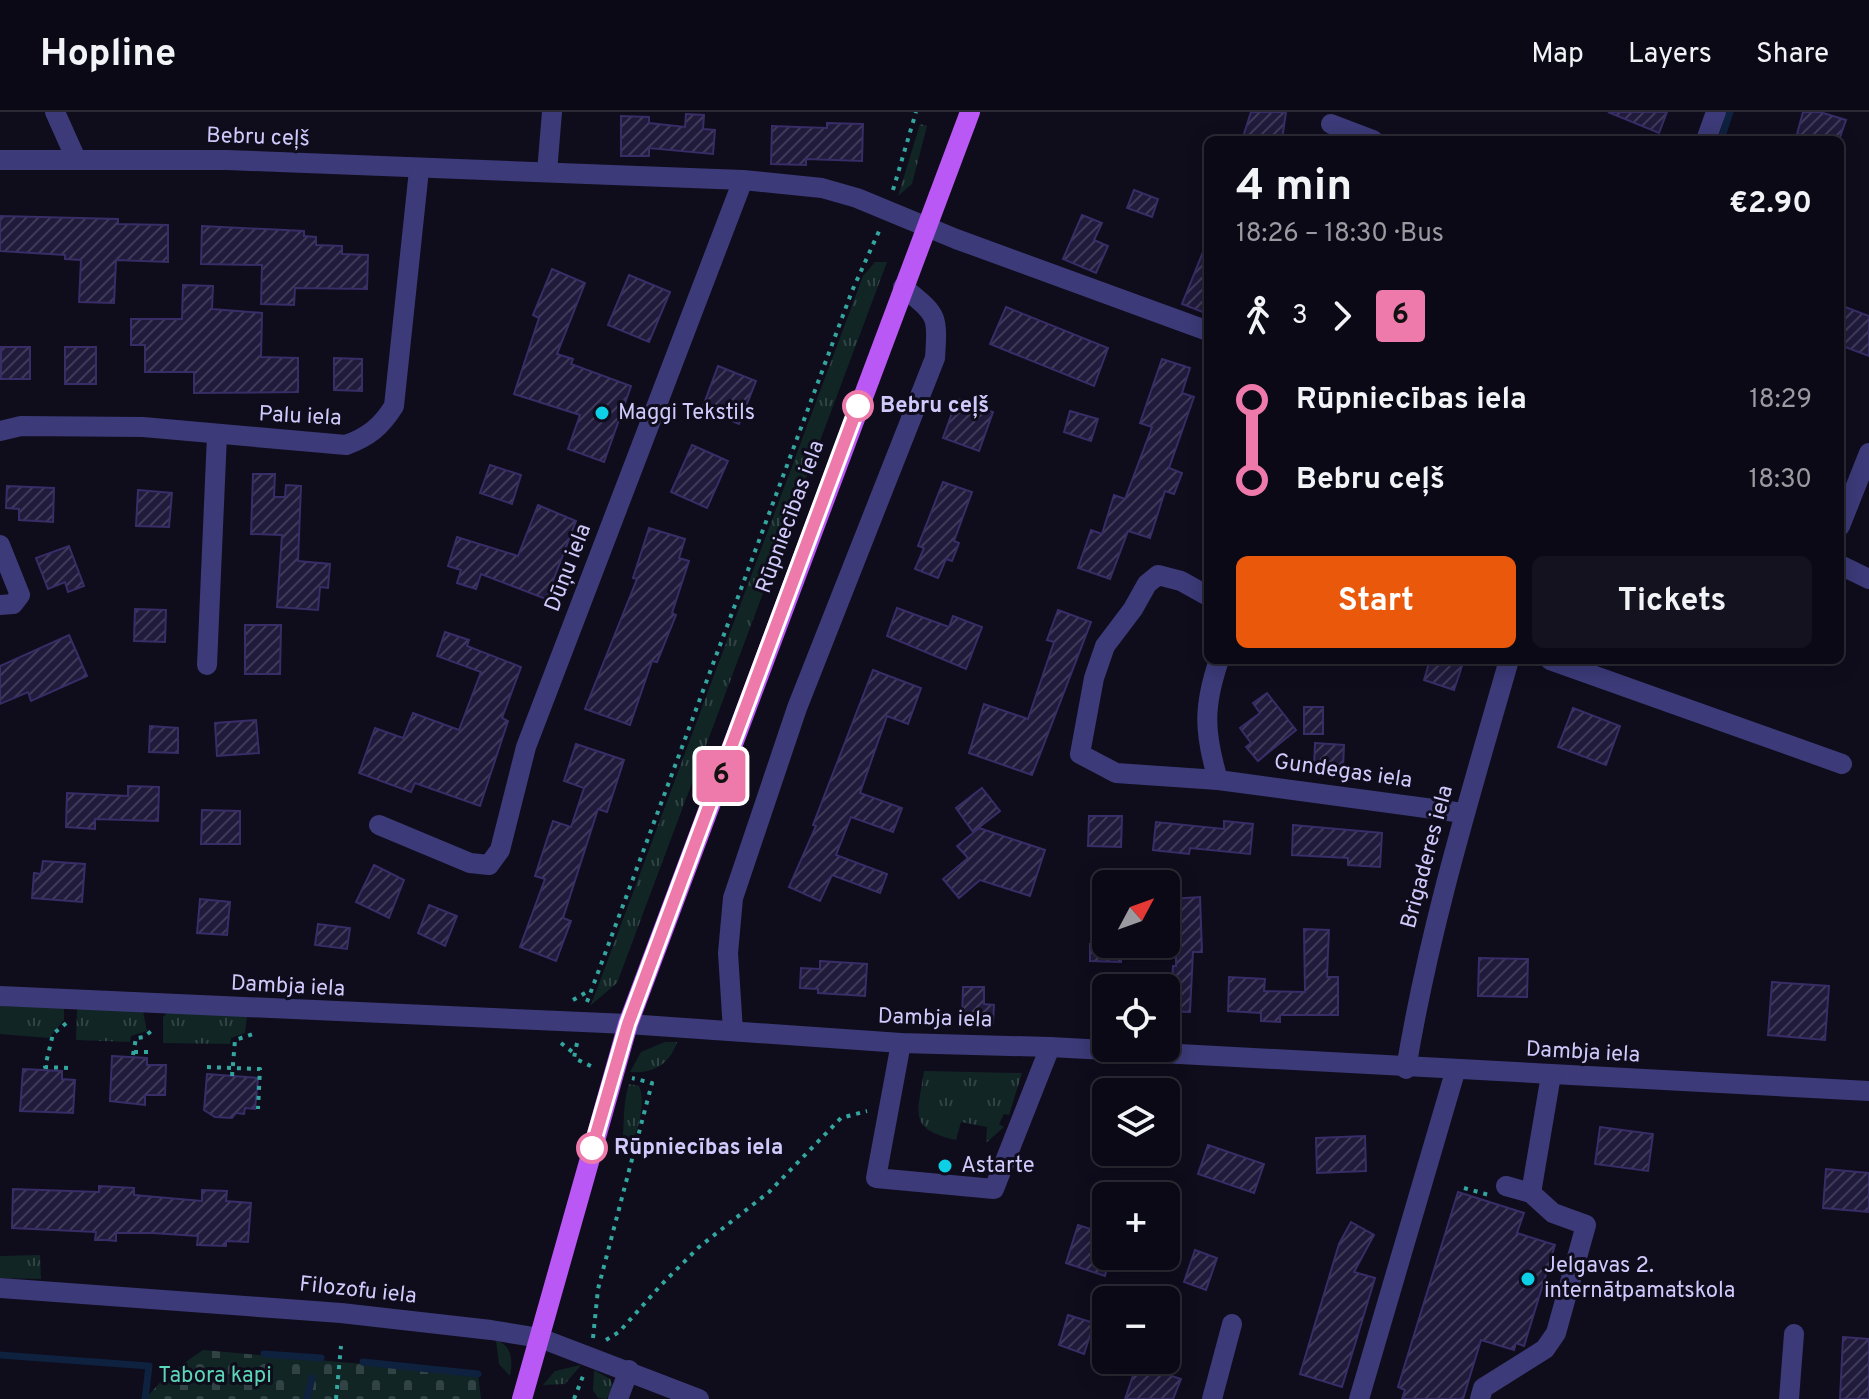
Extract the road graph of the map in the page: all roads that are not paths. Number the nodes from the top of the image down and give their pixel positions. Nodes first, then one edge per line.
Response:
1 (55, 112) edge
2 (552, 112) edge
3 (970, 112) edge
4 (1716, 112) edge
5 (1331, 124) dead end
6 (1362, 136) edge
7 (1707, 136) edge
8 (76, 159) junction
9 (0, 160) edge
10 (419, 170) junction
11 (547, 172) junction
12 (743, 180) junction
13 (925, 225) junction
14 (903, 287) junction
15 (1204, 330) edge
16 (0, 431) edge
17 (217, 435) junction
18 (1869, 453) edge
19 (1844, 516) edge
20 (0, 545) edge
21 (1844, 567) edge
22 (1869, 579) edge
23 (1204, 594) edge
24 (0, 605) edge
25 (1218, 664) edge
26 (1508, 664) edge
27 (1561, 664) edge
28 (207, 665) dead end
29 (1842, 764) dead end
30 (1218, 780) junction
31 (1463, 813) junction
32 (379, 825) dead end
33 (0, 996) edge
34 (628, 1024) junction
35 (733, 1031) junction
36 (901, 1043) junction
37 (1050, 1047) junction
38 (1406, 1069) junction
39 (1455, 1072) junction
40 (1551, 1075) junction
41 (1869, 1091) edge
42 (1499, 1191) road end
43 (1531, 1193) junction
44 (0, 1288) edge
45 (1232, 1324) dead end
46 (1794, 1334) dead end
47 (540, 1338) junction
48 (629, 1370) junction
49 (522, 1399) edge
50 (618, 1399) edge
51 (699, 1399) edge
52 (1212, 1399) edge
53 (1359, 1399) edge
54 (1480, 1399) edge
55 (1789, 1399) edge

1 - 8 street
2 - 11 street
3 - 13 main road, Rūpniecības iela
4 - 7 street
5 - 6 street
8 - 9 street, Bebru ceļš
8 - 10 street, Bebru ceļš
10 - 11 street, Bebru ceļš
10 - 17 street, Palu iela
11 - 12 street, Bebru ceļš
12 - 13 street, Bebru ceļš
12 - 32 street, Dūņu iela
13 - 14 main road, Rūpniecības iela
13 - 15 street, Bebru ceļš
14 - 34 main road, Rūpniecības iela
14 - 35 street
16 - 17 street, Palu iela
17 - 28 street
18 - 19 street
20 - 24 street
21 - 22 street
23 - 30 street, Gundegas iela
25 - 30 street
26 - 31 street, Brigaderes iela
27 - 29 street
30 - 31 street, Gundegas iela
31 - 38 street, Brigaderes iela
33 - 34 street, Dambja iela
34 - 35 street, Dambja iela
34 - 47 main road, Rūpniecības iela
35 - 36 street, Dambja iela
36 - 37 street, Dambja iela
36 - 37 street
37 - 38 street, Dambja iela
38 - 39 street, Dambja iela
39 - 40 street, Dambja iela
39 - 53 street
40 - 41 street, Dambja iela
40 - 43 street
42 - 43 street
43 - 54 street
44 - 47 street, Filozofu iela
45 - 52 street
46 - 55 street
47 - 48 street, Filozofu iela
47 - 49 main road, Rūpniecības iela
48 - 50 street
48 - 51 street, Filozofu iela

